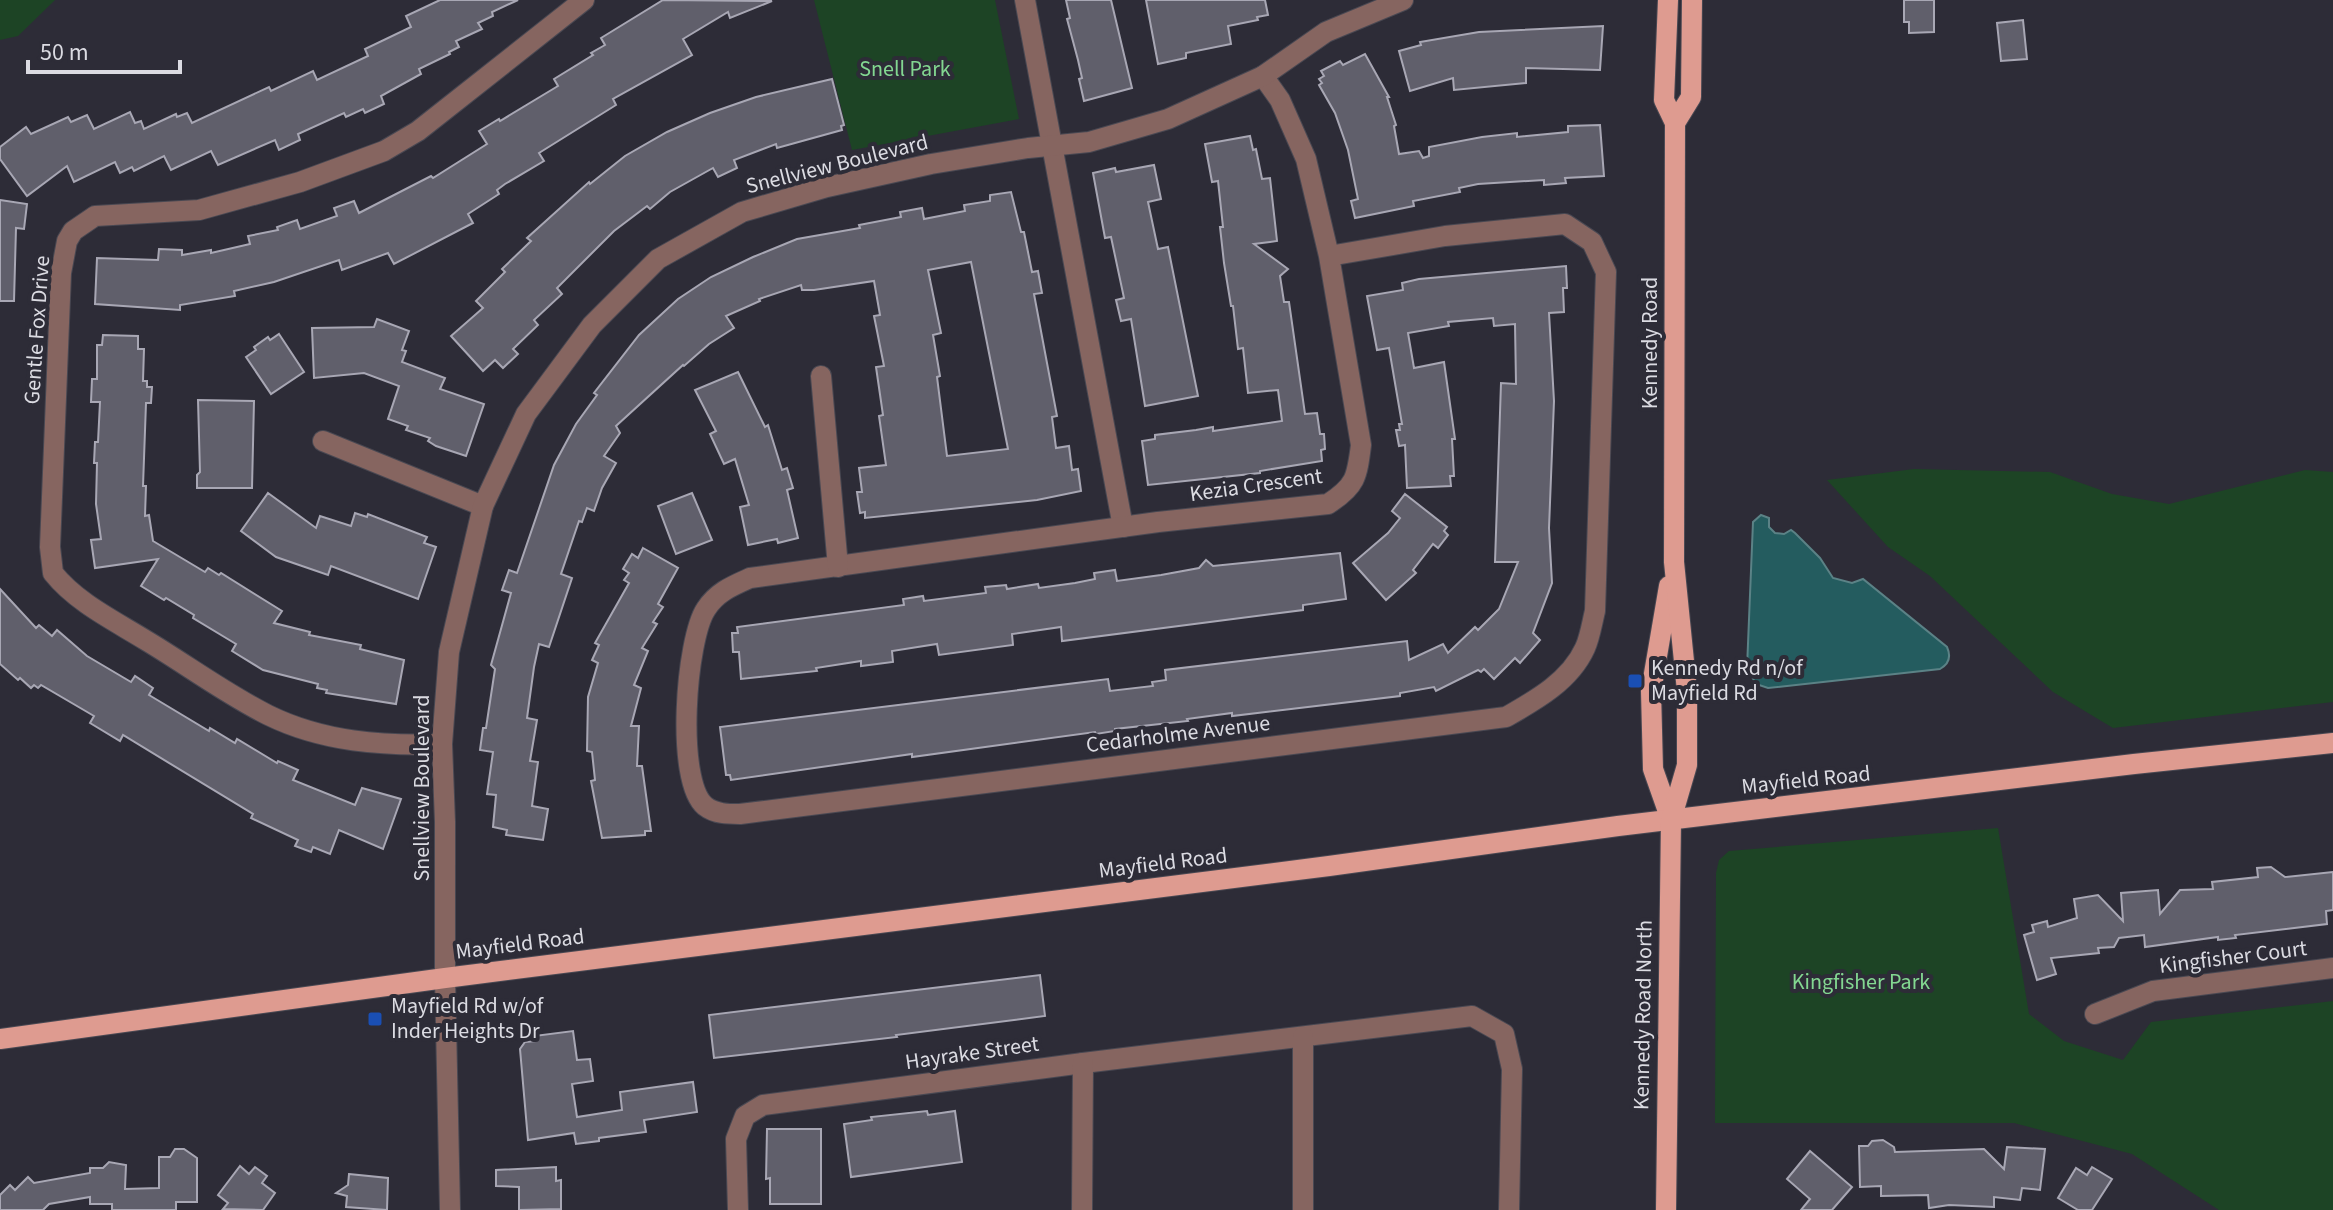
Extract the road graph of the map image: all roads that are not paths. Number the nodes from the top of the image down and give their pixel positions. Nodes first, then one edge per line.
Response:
1 (584, 0) edge
2 (1025, 0) edge
3 (1403, 0) edge
4 (1668, 0) edge
5 (1692, 0) edge
6 (1263, 76) junction
7 (1675, 123) junction
8 (1053, 145) junction
9 (1329, 256) junction
10 (821, 376) dead end
11 (323, 441) dead end
12 (483, 506) junction
13 (1123, 527) junction
14 (1674, 562) junction
15 (838, 567) junction
16 (2333, 743) edge
17 (442, 744) junction
18 (1671, 820) junction
19 (2333, 968) edge
20 (445, 978) junction
21 (2095, 1014) dead end
22 (1303, 1037) junction
23 (0, 1039) edge
24 (1083, 1063) junction
25 (450, 1210) edge
26 (738, 1210) edge
27 (1082, 1210) edge
28 (1303, 1210) edge
29 (1509, 1210) edge
30 (1666, 1210) edge

1 - 17 street, Gentle Fox Drive
2 - 8 street
3 - 6 street, Snellview Boulevard
4 - 7 main road, Kennedy Road
5 - 7 main road, Kennedy Road
6 - 8 street, Snellview Boulevard
6 - 9 street, Kezia Crescent
7 - 14 main road, Kennedy Road
8 - 12 street, Snellview Boulevard
8 - 13 street
9 - 13 street, Kezia Crescent
9 - 15 street, Cedarholme Avenue
10 - 15 street
11 - 12 street
12 - 17 street, Snellview Boulevard
13 - 15 street, Cedarholme Avenue
14 - 18 main road, Kennedy Road
14 - 18 main road, Kennedy Road
16 - 18 main road, Mayfield Road
17 - 20 street, Snellview Boulevard
18 - 20 main road, Mayfield Road
18 - 30 main road, Kennedy Road North
19 - 21 street, Kingfisher Court
20 - 23 main road, Mayfield Road
20 - 25 street, Snellview Boulevard
22 - 24 street, Hayrake Street
22 - 28 street
22 - 29 street, Hayrake Street
24 - 26 street, Hayrake Street
24 - 27 street

